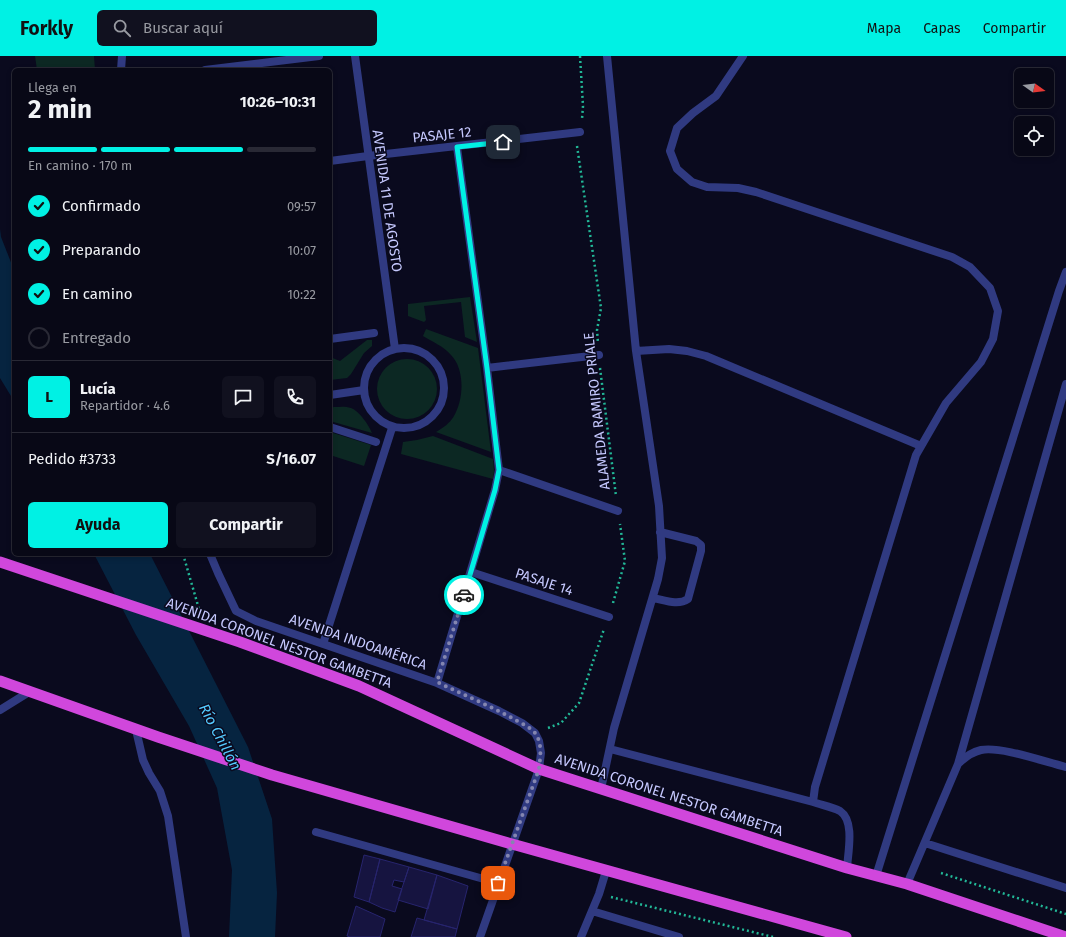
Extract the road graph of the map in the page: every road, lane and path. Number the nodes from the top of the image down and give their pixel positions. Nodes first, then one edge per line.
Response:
1 (122, 56) edge
2 (318, 56) edge
3 (355, 56) edge
4 (580, 56) edge
5 (607, 56) edge
6 (743, 56) edge
7 (121, 68) edge
8 (221, 68) edge
9 (580, 132) junction
10 (457, 147) junction
11 (368, 156) junction
12 (332, 161) edge
13 (1066, 272) edge
14 (374, 333) dead end
15 (332, 339) edge
16 (395, 348) junction
17 (636, 351) junction
18 (599, 355) junction
19 (487, 368) junction
20 (1066, 384) edge
21 (364, 390) junction
22 (332, 395) edge
23 (332, 428) edge
24 (392, 428) junction
25 (376, 442) dead end
26 (922, 446) junction
27 (499, 470) junction
28 (618, 511) junction
29 (660, 532) junction
30 (184, 556) edge
31 (211, 556) edge
32 (0, 562) edge
33 (471, 572) junction
34 (653, 598) junction
35 (199, 609) dead end
36 (609, 617) junction
37 (323, 644) junction
38 (0, 681) edge
39 (437, 682) junction
40 (29, 692) junction
41 (0, 710) edge
42 (136, 730) junction
43 (535, 733) junction
44 (610, 749) junction
45 (958, 764) junction
46 (1066, 767) edge
47 (539, 769) junction
48 (600, 789) junction
49 (813, 802) junction
50 (316, 832) dead end
51 (925, 843) junction
52 (512, 844) junction
53 (847, 868) junction
54 (606, 871) junction
55 (941, 873) dead end
56 (876, 876) junction
57 (498, 883) junction
58 (907, 884) junction
59 (1066, 888) edge
60 (599, 894) junction
61 (592, 911) junction
62 (1066, 914) edge
63 (186, 937) edge
64 (480, 937) edge
65 (581, 937) edge
66 (680, 937) edge
67 (773, 937) edge
68 (846, 937) edge
69 (1066, 937) edge

1 - 7 street
2 - 8 street
3 - 11 street, AVENIDA 11 DE AGOSTO
4 - 9 path, ALAMEDA RAMIRO PRIALE
5 - 17 street
6 - 26 street
9 - 10 street, PASAJE 12
9 - 18 path, ALAMEDA RAMIRO PRIALE
10 - 11 street, PASAJE 12
10 - 19 street
11 - 12 street, PASAJE 12
11 - 16 street, AVENIDA 11 DE AGOSTO
13 - 56 street
14 - 15 street
16 - 21 street
16 - 24 street
17 - 26 street
17 - 29 street
18 - 19 street
18 - 28 path, ALAMEDA RAMIRO PRIALE
19 - 27 street
20 - 45 street
21 - 22 street
21 - 24 street
23 - 25 street
24 - 37 street
26 - 49 street
27 - 28 street
27 - 33 street
28 - 36 path, ALAMEDA RAMIRO PRIALE
29 - 34 street
29 - 34 street
30 - 35 path
31 - 37 street, AVENIDA INDOAMÉRICA
32 - 47 highway, AVENIDA CORONEL NESTOR GAMBETTA
33 - 36 street, PASAJE 14
33 - 39 street
34 - 44 street
36 - 43 path, ALAMEDA RAMIRO PRIALE
37 - 39 street, AVENIDA INDOAMÉRICA
38 - 40 highway
39 - 43 street, AVENIDA INDOAMÉRICA
40 - 41 street
40 - 42 highway
42 - 52 highway
42 - 63 street
43 - 47 street
44 - 48 street
44 - 49 street
45 - 46 street
45 - 51 street
47 - 48 highway, AVENIDA CORONEL NESTOR GAMBETTA
47 - 52 street
48 - 53 highway, AVENIDA CORONEL NESTOR GAMBETTA
49 - 53 street
50 - 57 street
51 - 58 street
51 - 59 street
52 - 54 highway
52 - 57 street
53 - 56 highway, AVENIDA CORONEL NESTOR GAMBETTA
54 - 60 street
54 - 68 highway
55 - 62 path
56 - 58 highway, AVENIDA CORONEL NESTOR GAMBETTA
57 - 64 street
58 - 69 highway, AVENIDA CORONEL NESTOR GAMBETTA
60 - 61 street
60 - 67 path
61 - 65 street
61 - 66 street

